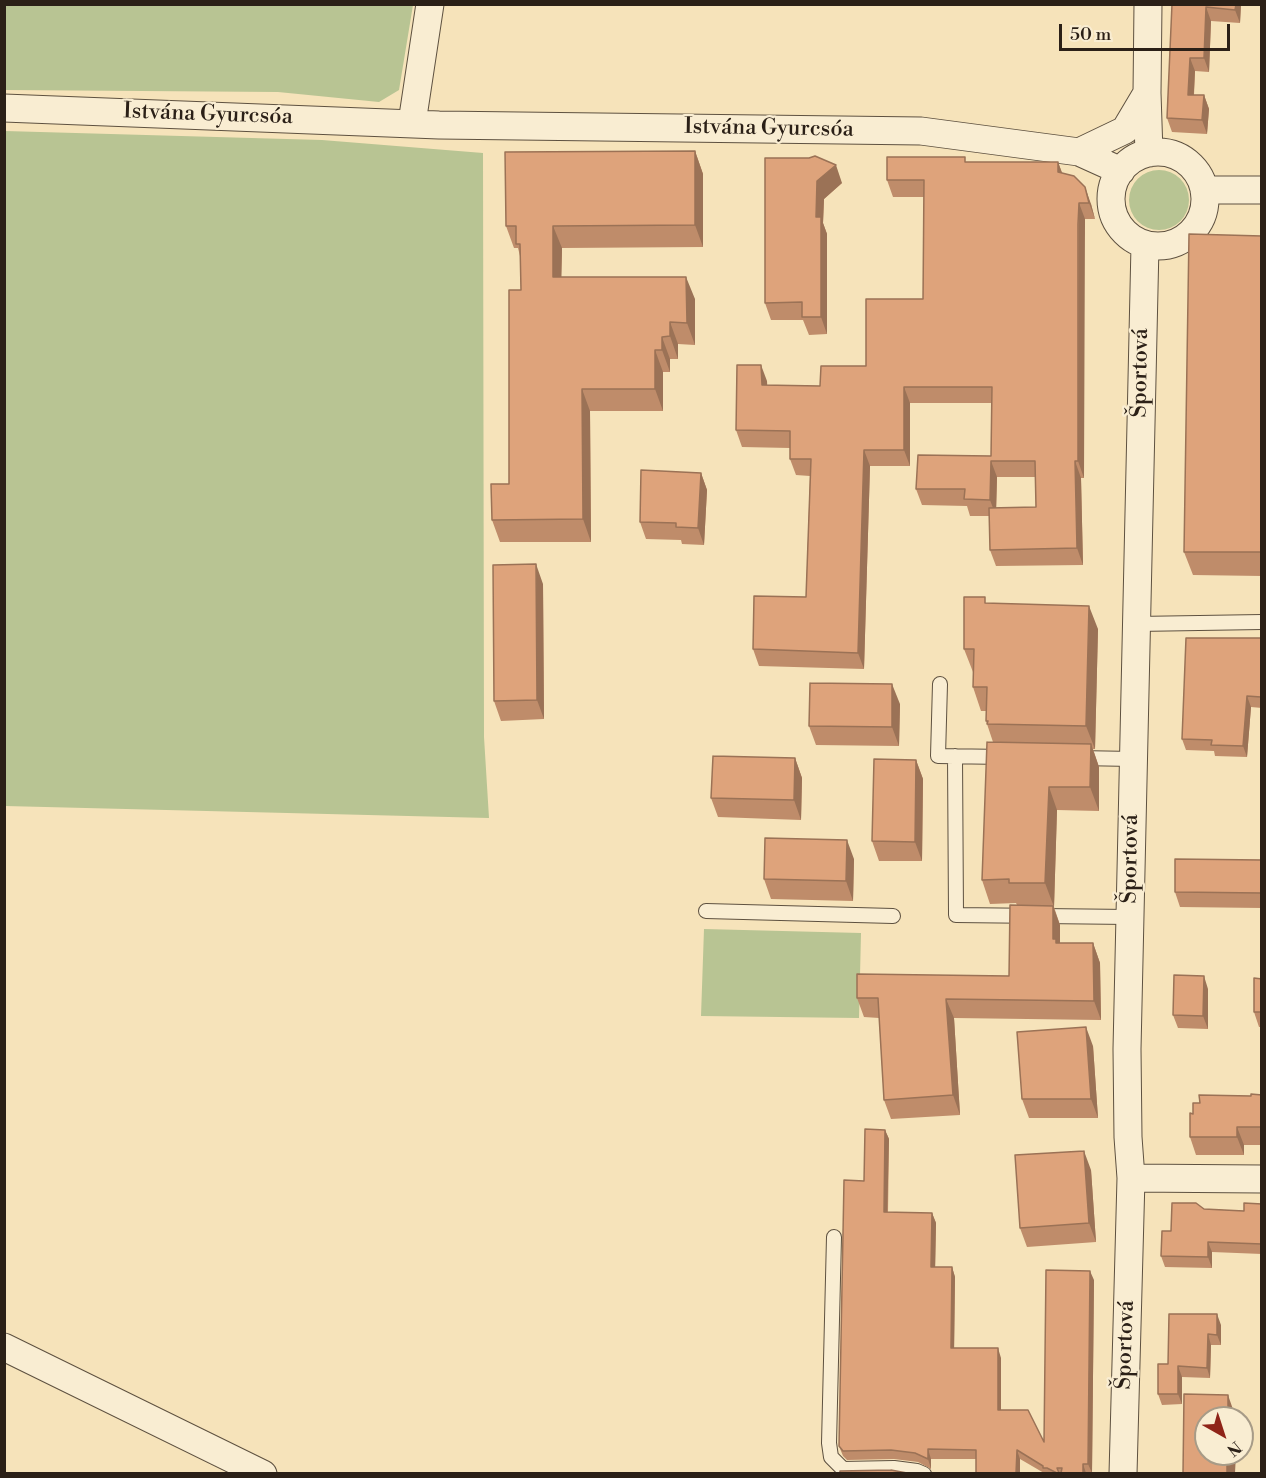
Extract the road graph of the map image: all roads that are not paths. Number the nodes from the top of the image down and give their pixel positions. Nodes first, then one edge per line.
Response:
1 (430, 4) edge
2 (1148, 4) edge
3 (1147, 93) junction
4 (4, 108) edge
5 (412, 123) junction
6 (1079, 152) junction
7 (1149, 153) junction
8 (1121, 171) junction
9 (1204, 190) junction
10 (1262, 190) edge
11 (1145, 245) junction
12 (1262, 622) edge
13 (1136, 624) junction
14 (940, 684) dead end
15 (956, 756) junction
16 (1014, 757) edge
17 (1061, 758) edge
18 (1133, 759) junction
19 (705, 911) dead end
20 (893, 916) dead end
21 (1129, 917) junction
22 (1131, 1178) junction
23 (1262, 1179) edge
24 (834, 1237) dead end
25 (4, 1347) edge
26 (263, 1473) edge
27 (924, 1473) edge
28 (1123, 1473) edge

1 - 5 street
2 - 3 street
3 - 6 street
3 - 7 street
4 - 5 street, Istvána Gyurcsóa
5 - 6 street, Istvána Gyurcsóa
6 - 8 street, Istvána Gyurcsóa
7 - 8 street
7 - 9 street
8 - 11 street
9 - 10 street
9 - 11 street
11 - 13 street, Športová
12 - 13 lane
13 - 18 street, Športová
14 - 15 lane
15 - 16 lane
15 - 21 lane
17 - 18 lane
18 - 21 street, Športová
19 - 20 lane
21 - 22 street, Športová
22 - 23 street
22 - 28 street, Športová
24 - 27 lane
25 - 26 street

